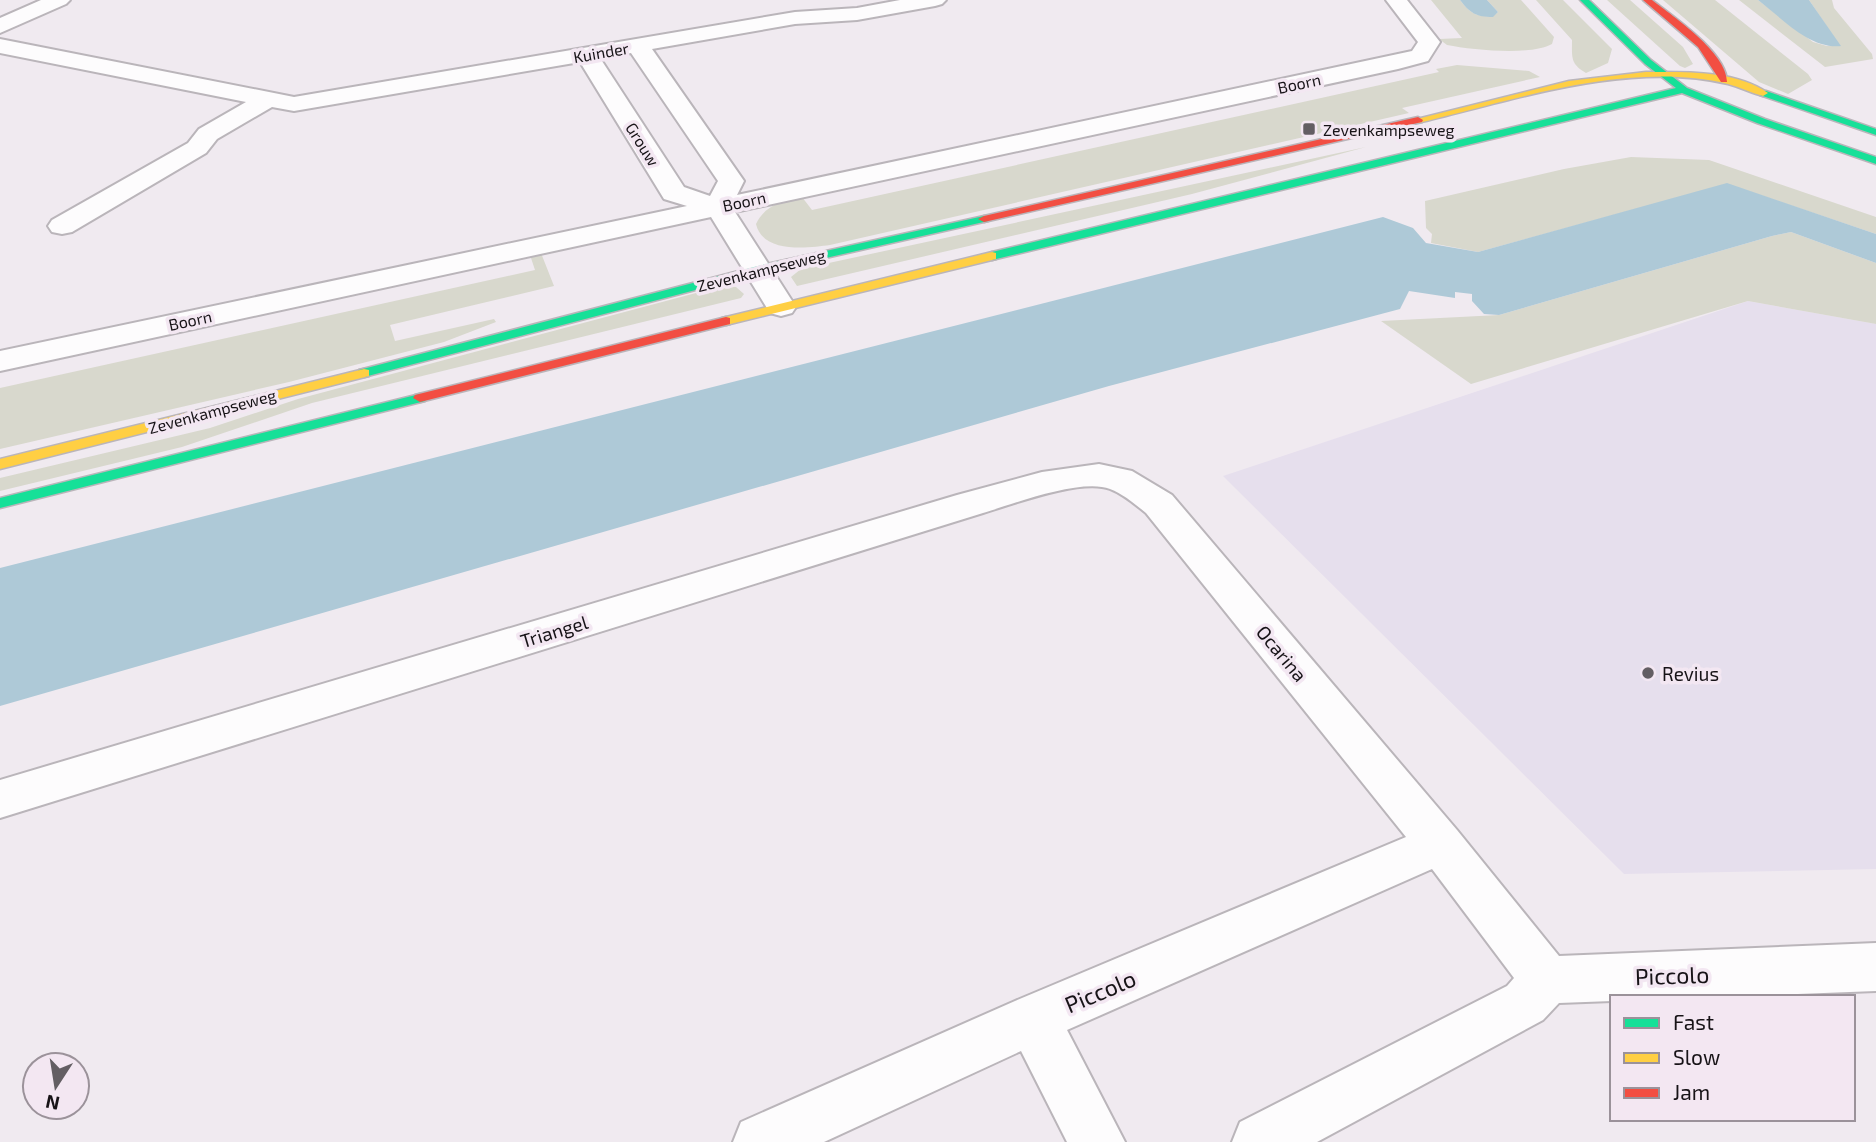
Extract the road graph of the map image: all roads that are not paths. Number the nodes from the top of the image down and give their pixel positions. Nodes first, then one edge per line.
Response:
1 (59, 0) edge
2 (935, 0) edge
3 (1396, 0) edge
4 (1584, 0) edge
5 (1647, 0) edge
6 (0, 26) edge
7 (638, 46) junction
8 (0, 47) edge
9 (587, 55) junction
10 (1662, 75) junction
11 (1724, 80) junction
12 (1684, 90) junction
13 (267, 100) junction
14 (1876, 132) edge
15 (1876, 161) edge
16 (718, 207) junction
17 (62, 226) dead end
18 (758, 270) junction
19 (781, 307) junction
20 (0, 360) edge
21 (0, 464) edge
22 (1111, 477) joint
23 (0, 503) edge
24 (0, 799) edge
25 (1440, 844) junction
26 (1876, 967) edge
27 (1547, 980) junction
28 (1033, 1020) junction
29 (761, 1142) edge
30 (1097, 1142) edge
31 (1260, 1142) edge

1 - 6 street
2 - 7 street, Kuinder
3 - 16 street, Boorn
4 - 10 main road
5 - 11 main road
7 - 9 street, Kuinder
7 - 16 street
8 - 13 street, Kuinder
9 - 13 street, Kuinder
9 - 16 street, Grouw
10 - 11 main road, Zevenkampseweg
10 - 12 main road
10 - 18 main road, Zevenkampseweg
11 - 12 main road, Zevenkampseweg
11 - 14 main road
12 - 15 main road
12 - 19 main road, Zevenkampseweg
13 - 17 street
16 - 18 street
16 - 20 street, Boorn
18 - 19 street
18 - 21 main road, Zevenkampseweg
19 - 23 main road, Zevenkampseweg
22 - 24 street, Triangel
22 - 25 street, Ocarina
25 - 27 street, Ocarina
25 - 28 street, Piccolo
26 - 27 street, Piccolo
27 - 31 street
28 - 29 street, Piccolo
28 - 30 street

